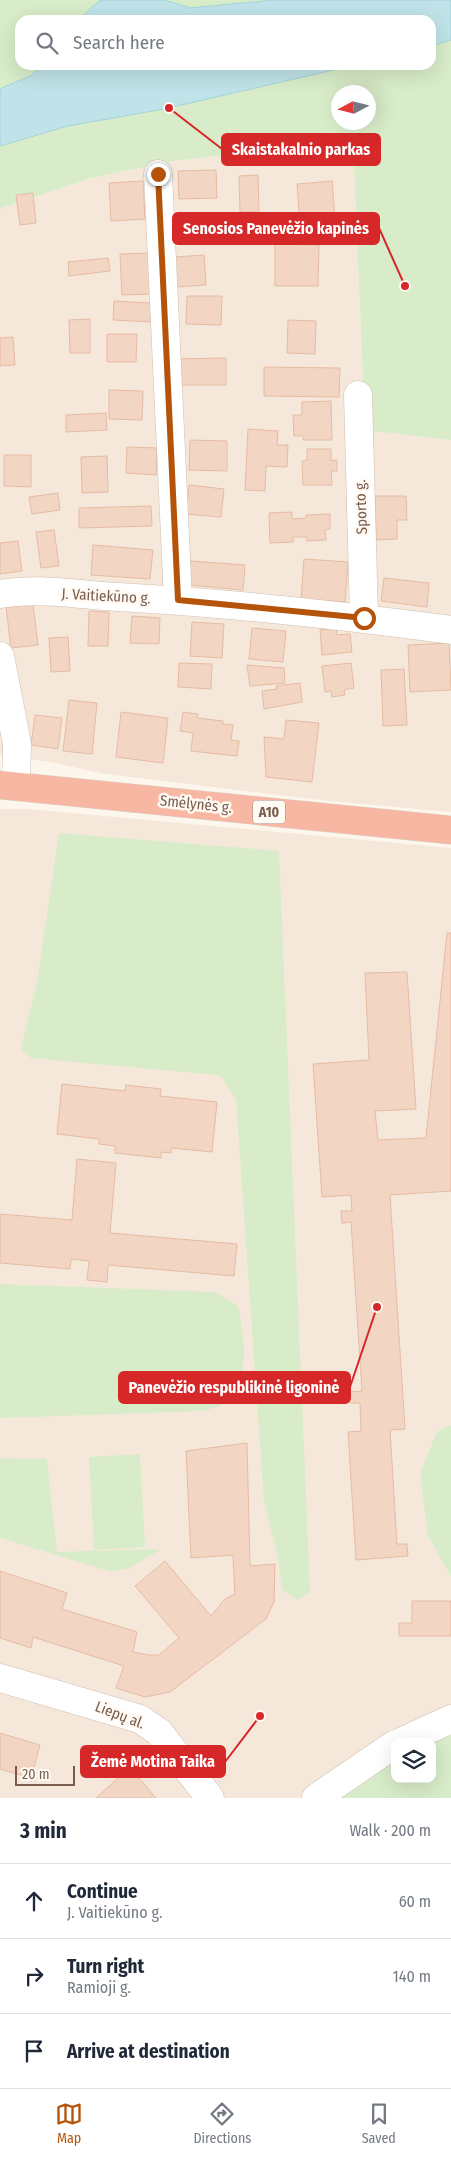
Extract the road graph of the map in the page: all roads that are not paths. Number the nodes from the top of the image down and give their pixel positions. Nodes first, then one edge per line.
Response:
1 (158, 174) dead end
2 (358, 395) dead end
3 (0, 594) edge
4 (178, 600) junction
5 (364, 618) junction
6 (451, 630) edge
7 (0, 656) edge
8 (8, 784) edge
9 (451, 830) edge
10 (0, 1678) edge
11 (451, 1719) edge
12 (410, 1738) edge
13 (391, 1747) edge
14 (210, 1798) edge
15 (316, 1798) edge

1 - 4 street
2 - 5 street, Sporto g.
3 - 4 street, J. Vaitiekūno g.
4 - 5 street, J. Vaitiekūno g.
5 - 6 street, J. Vaitiekūno g.
7 - 8 street
8 - 9 highway, Smėlynės g. / A10
10 - 14 street, Liepų al.
11 - 12 street
13 - 15 street

